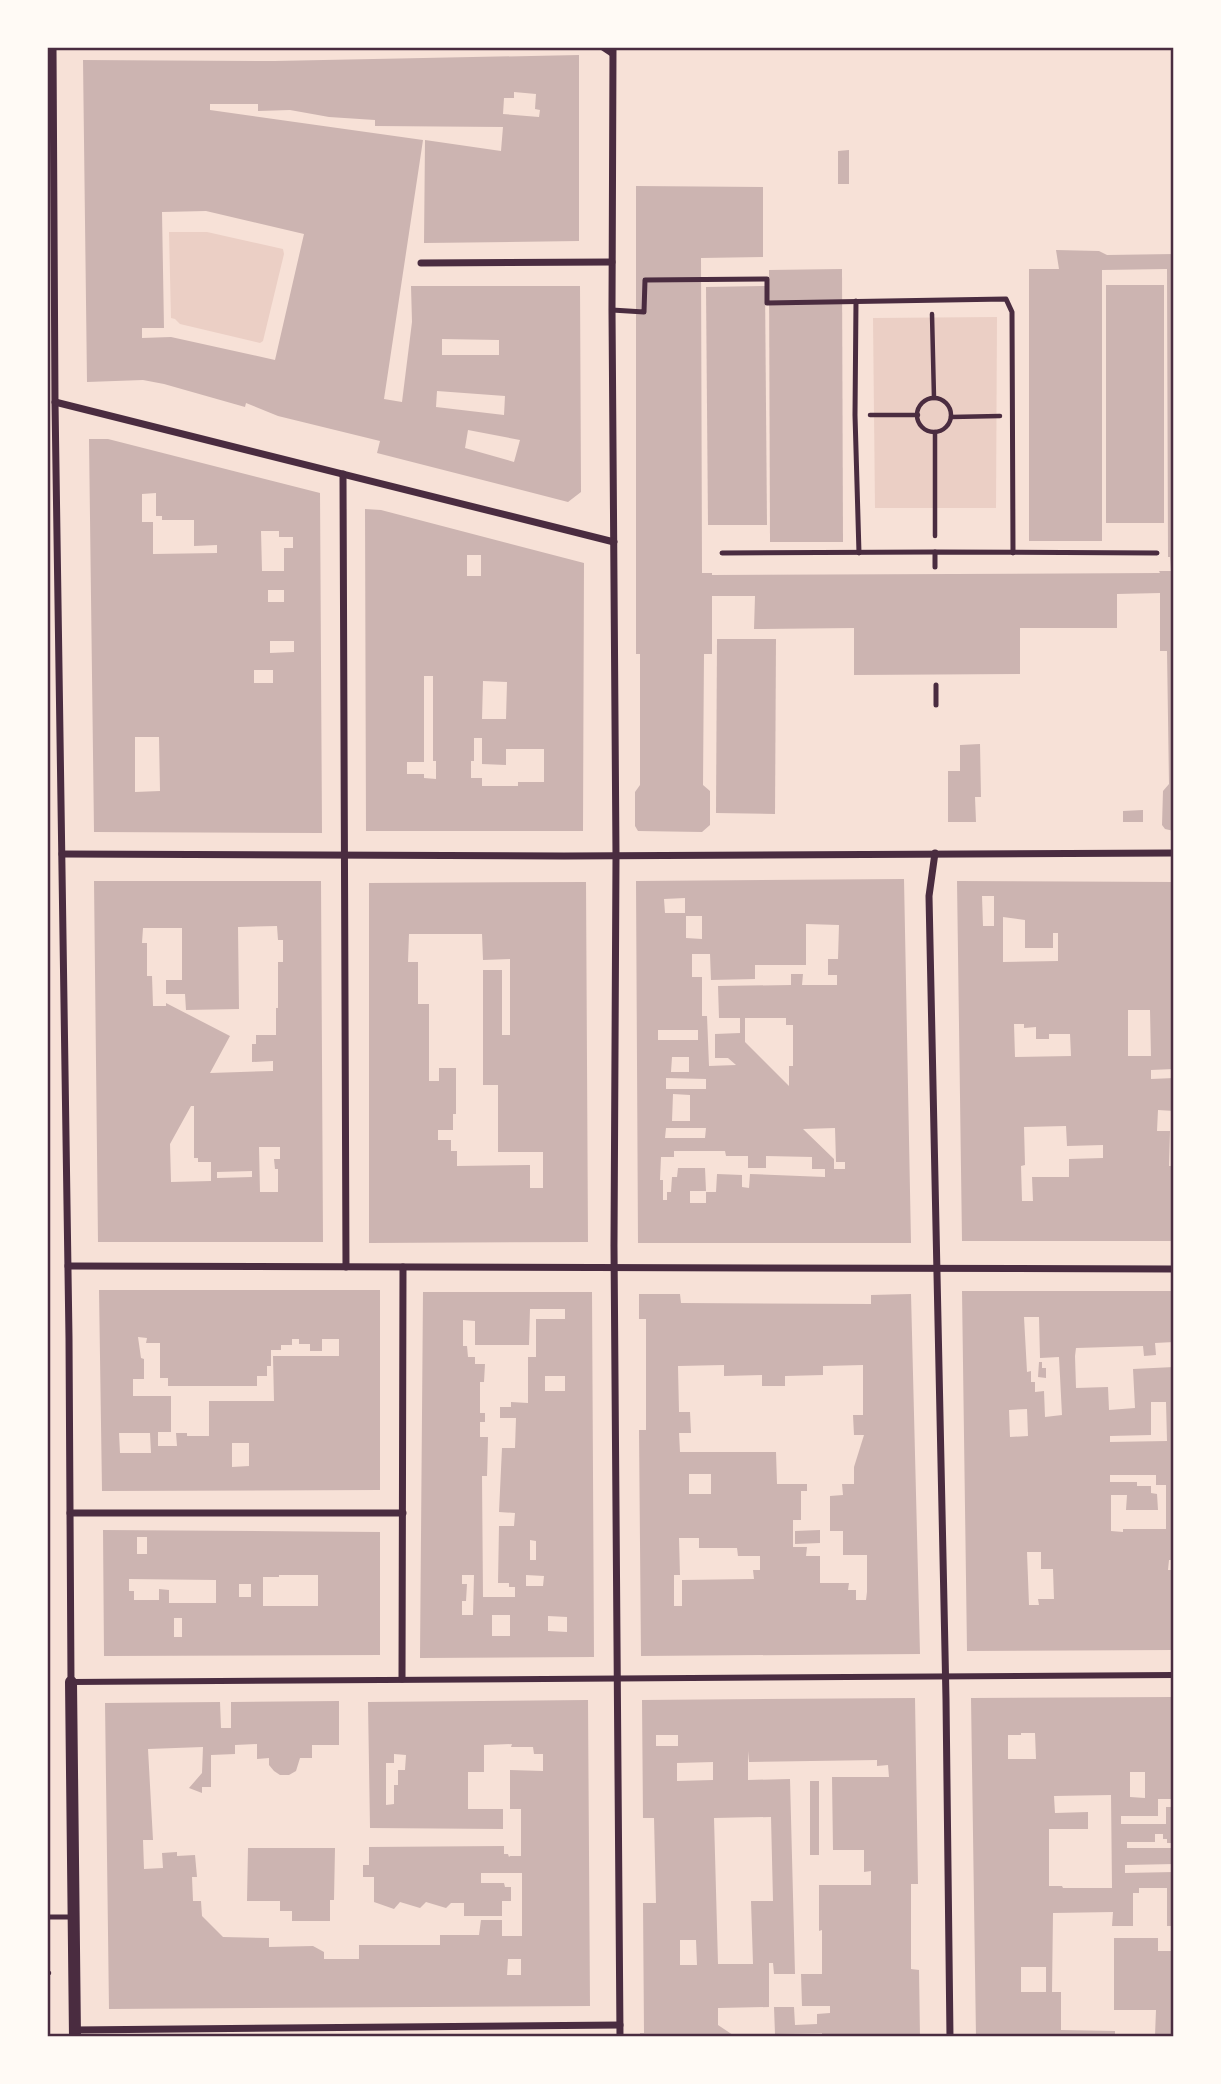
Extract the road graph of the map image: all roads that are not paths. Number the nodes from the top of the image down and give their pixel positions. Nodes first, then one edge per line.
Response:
1 (53, 47) edge
2 (603, 47) edge
3 (612, 50) edge
4 (612, 262) junction
5 (421, 263) dead end
6 (856, 301) junction
7 (612, 310) junction
8 (55, 402) junction
9 (343, 474) junction
10 (614, 542) junction
11 (935, 552) junction
12 (722, 553) dead end
13 (859, 553) junction
14 (1013, 553) junction
15 (1157, 553) dead end
16 (935, 568) dead end
17 (936, 685) dead end
18 (936, 705) dead end
19 (62, 853) junction
20 (935, 853) junction
21 (1174, 853) edge
22 (345, 855) junction
23 (616, 856) junction
24 (68, 1266) junction
25 (346, 1266) junction
26 (403, 1267) junction
27 (615, 1268) junction
28 (938, 1268) junction
29 (1174, 1269) edge
30 (70, 1513) junction
31 (403, 1513) junction
32 (1174, 1675) edge
33 (946, 1676) junction
34 (402, 1679) junction
35 (617, 1679) junction
36 (71, 1682) junction
37 (47, 1917) edge
38 (73, 1917) junction
39 (620, 2025) junction
40 (75, 2034) edge
41 (620, 2037) edge
42 (950, 2037) edge

1 - 8 street
2 - 3 street
3 - 4 street
4 - 5 street
4 - 7 street
6 - 7 lane
6 - 13 lane
6 - 14 lane
7 - 10 street
8 - 9 street
8 - 19 street
9 - 10 street
9 - 22 street
10 - 23 street
11 - 13 lane
11 - 14 lane
11 - 16 lane
12 - 13 lane
14 - 15 lane
17 - 18 lane
19 - 22 street
19 - 24 street
20 - 21 street
20 - 23 street
20 - 28 street
22 - 23 street
22 - 25 street
23 - 27 street
24 - 25 street
24 - 30 street
25 - 26 street
26 - 27 street
26 - 31 street
27 - 28 street
27 - 35 street
28 - 29 street
28 - 33 street
30 - 31 street
30 - 36 street
31 - 34 street
32 - 33 street
33 - 35 street
33 - 42 street
34 - 35 street
34 - 36 street
35 - 39 street
36 - 38 street
37 - 38 lane
38 - 40 street
39 - 40 street
39 - 41 street

